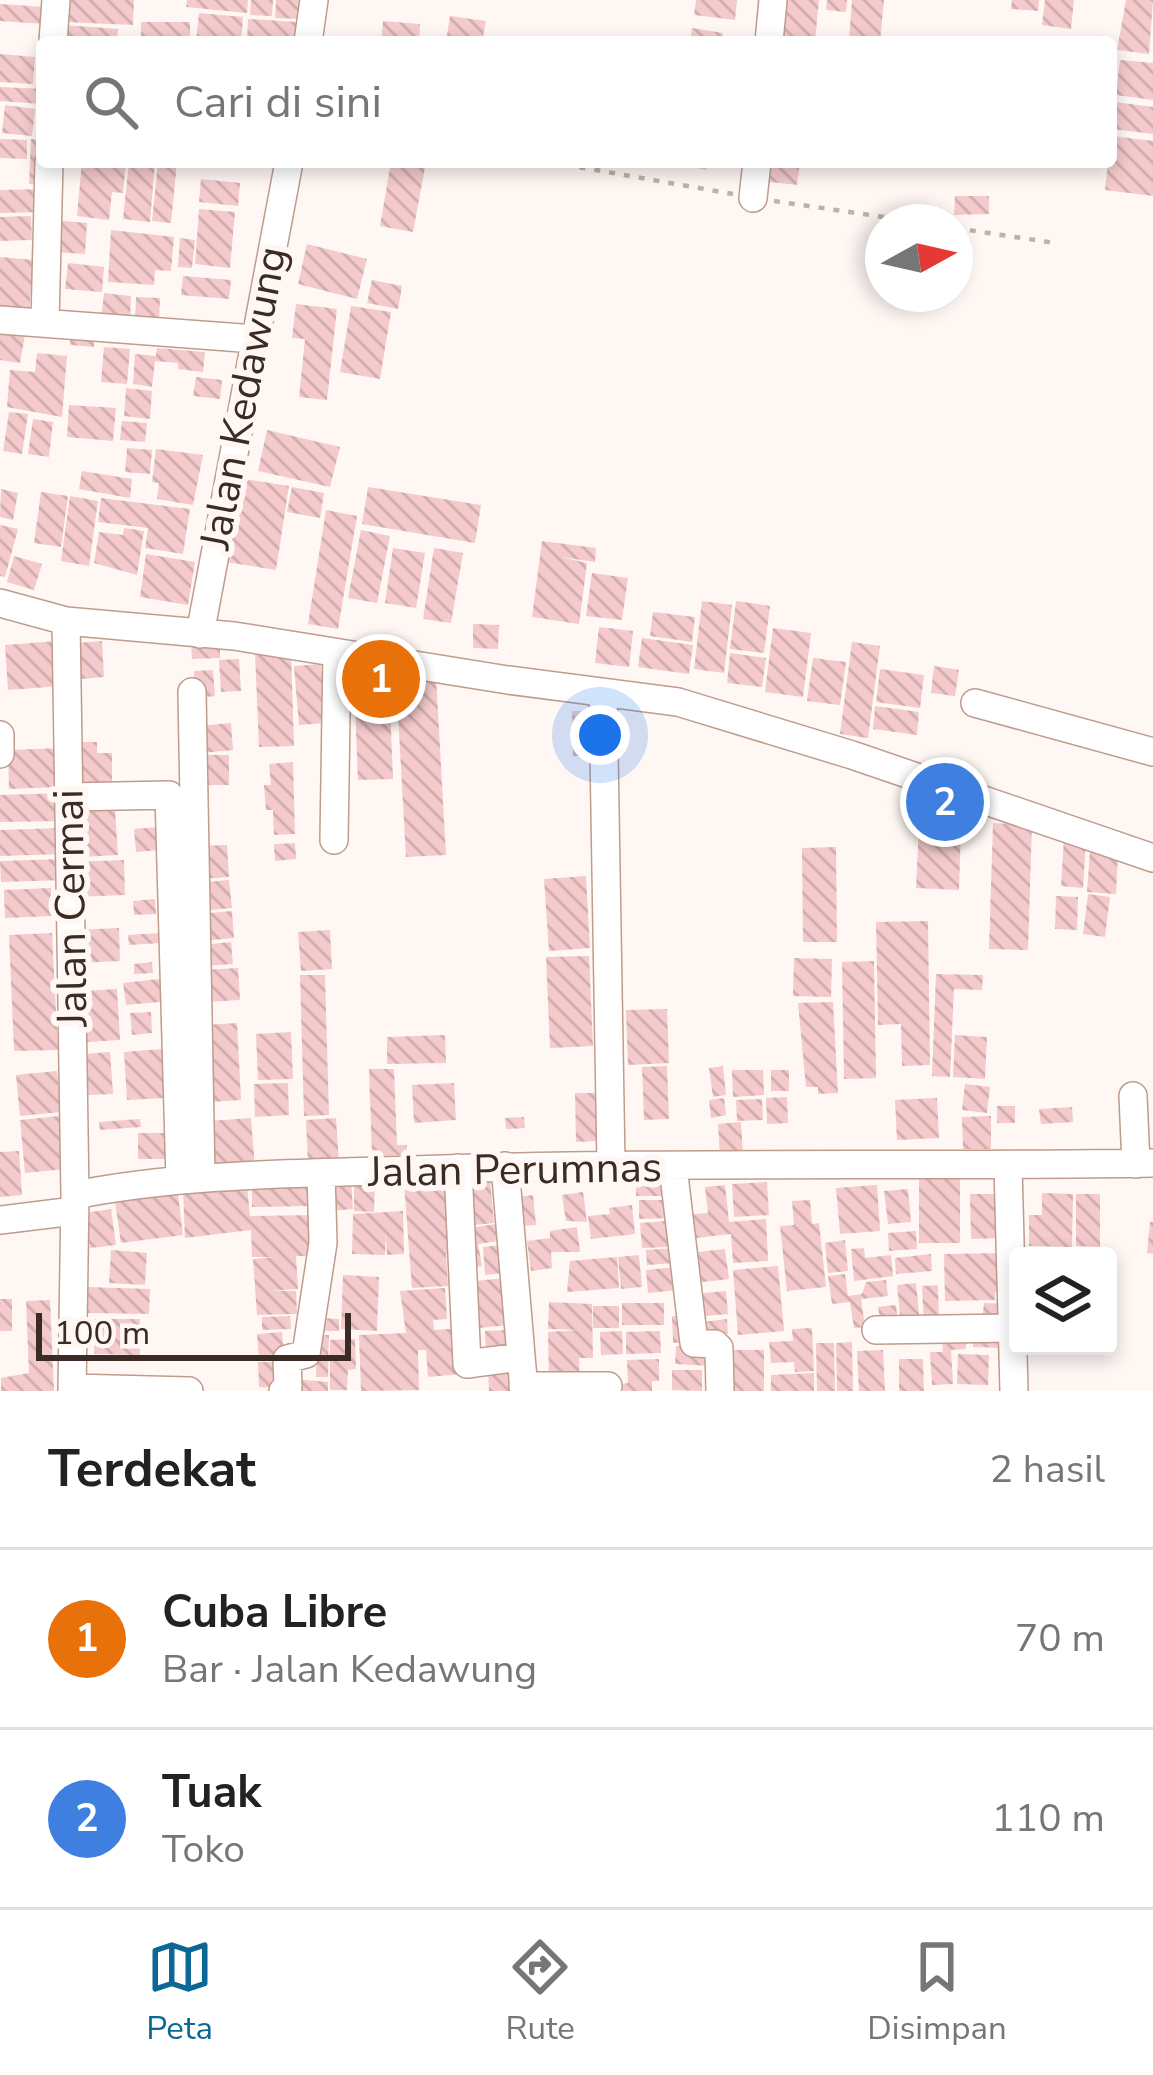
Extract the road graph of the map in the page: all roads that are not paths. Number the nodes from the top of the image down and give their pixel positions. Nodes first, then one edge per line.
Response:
1 (56, 0) edge
2 (314, 0) edge
3 (773, 0) edge
4 (53, 36) edge
5 (309, 36) edge
6 (770, 36) edge
7 (49, 168) edge
8 (288, 168) edge
9 (756, 168) edge
10 (753, 197) dead end
11 (0, 320) edge
12 (45, 322) junction
13 (254, 339) junction
14 (0, 604) edge
15 (66, 621) junction
16 (200, 634) junction
17 (337, 653) junction
18 (192, 692) dead end
19 (604, 693) junction
20 (975, 703) dead end
21 (0, 735) edge
22 (1153, 752) edge
23 (0, 754) edge
24 (69, 797) junction
25 (334, 840) dead end
26 (1153, 858) edge
27 (1133, 1096) dead end
28 (1144, 1163) edge
29 (611, 1165) junction
30 (506, 1166) junction
31 (1008, 1166) junction
32 (673, 1167) junction
33 (458, 1168) junction
34 (321, 1173) junction
35 (190, 1179) junction
36 (75, 1203) junction
37 (0, 1220) edge
38 (1010, 1247) edge
39 (1009, 1328) edge
40 (876, 1330) dead end
41 (1013, 1355) edge
42 (521, 1357) junction
43 (608, 1386) dead end
44 (72, 1389) edge
45 (524, 1389) edge
46 (189, 1391) edge
47 (283, 1391) edge
48 (720, 1391) edge
49 (1014, 1391) edge

1 - 4 street
2 - 5 street
3 - 6 street
7 - 12 street
8 - 13 street, Jalan Kedawung
9 - 10 street
11 - 12 street
12 - 13 street
13 - 16 street, Jalan Kedawung
14 - 15 street
15 - 16 street
15 - 24 street, Jalan Cermai
16 - 17 street
17 - 19 street
17 - 25 street
18 - 35 street
19 - 26 street
19 - 29 street
20 - 22 street
21 - 23 street
24 - 35 street
24 - 36 street, Jalan Cermai
27 - 28 street
28 - 31 street, Jalan Perumnas
29 - 30 street, Jalan Perumnas
29 - 32 street, Jalan Perumnas
30 - 33 street, Jalan Perumnas
30 - 42 street
31 - 32 street, Jalan Perumnas
31 - 38 street
32 - 48 street
33 - 34 street, Jalan Perumnas
33 - 42 street
34 - 35 street, Jalan Perumnas
34 - 47 street
35 - 36 street, Jalan Perumnas
36 - 37 street, Jalan Perumnas
36 - 44 street
39 - 40 street
41 - 49 street
42 - 45 street
43 - 45 street
44 - 46 street

